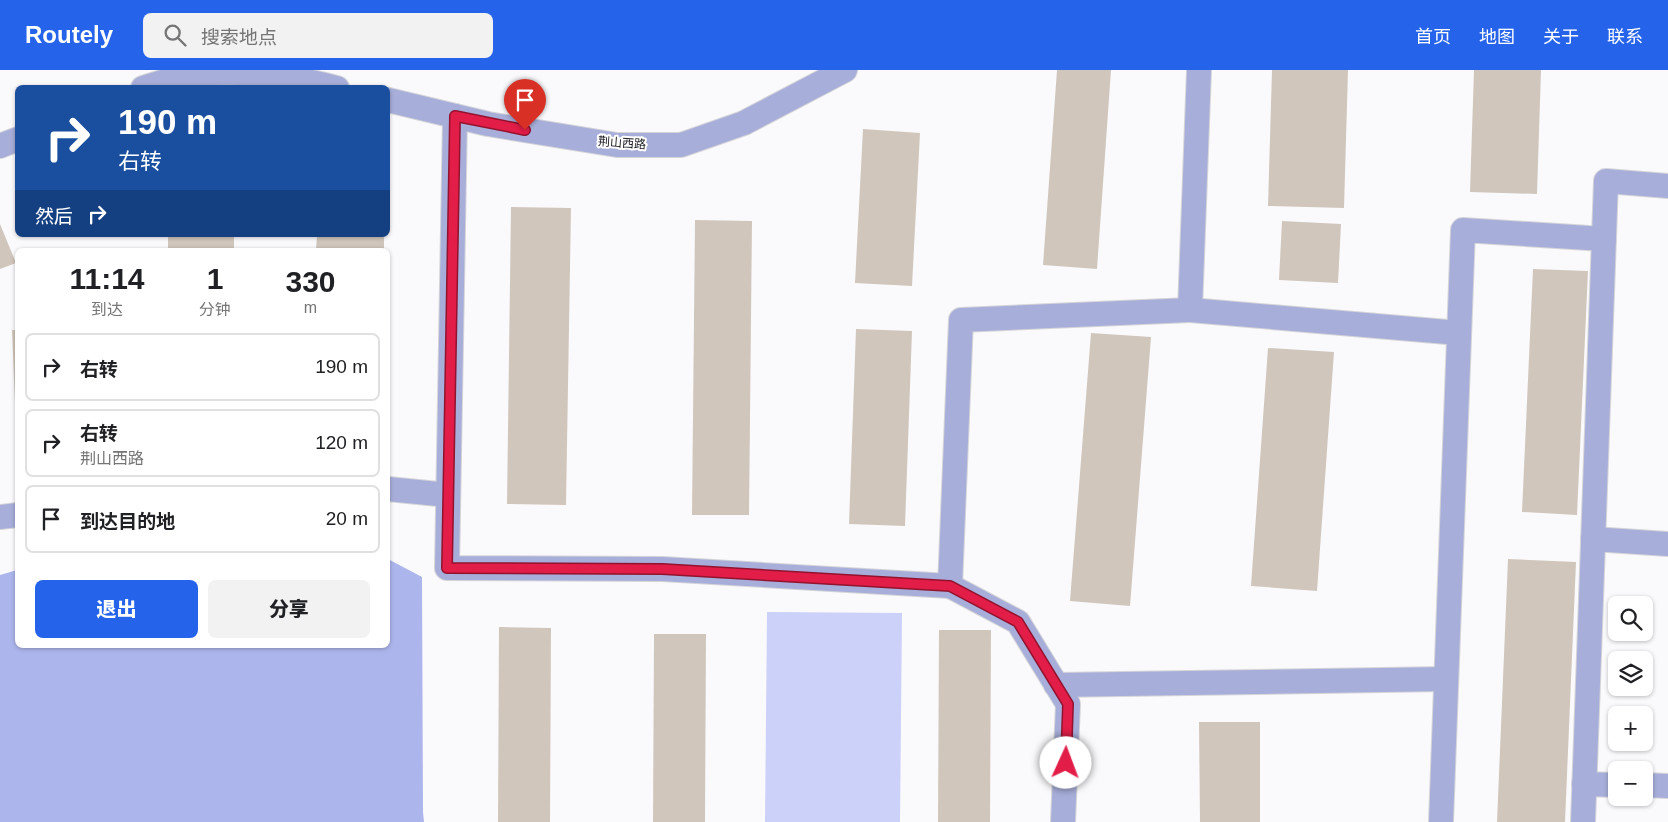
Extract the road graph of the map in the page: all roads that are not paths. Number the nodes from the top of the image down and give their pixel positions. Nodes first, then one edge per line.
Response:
1 (845, 70) edge
2 (1199, 70) edge
3 (154, 85) edge
4 (325, 85) edge
5 (390, 100) edge
6 (455, 116) junction
7 (15, 139) edge
8 (0, 146) edge
9 (1668, 186) edge
10 (1604, 239) junction
11 (1190, 310) junction
12 (1459, 333) junction
13 (390, 489) edge
14 (448, 495) junction
15 (15, 515) edge
16 (0, 517) edge
17 (1593, 539) junction
18 (1668, 544) edge
19 (950, 586) junction
20 (1446, 679) junction
21 (1056, 685) junction
22 (1584, 784) junction
23 (1608, 785) edge
24 (1653, 785) edge
25 (1668, 786) edge
26 (1063, 822) edge
27 (1441, 822) edge
28 (1583, 822) edge

1 - 6 street, 荆山西路
2 - 11 street
3 - 4 street
5 - 6 street, 荆山西路
6 - 14 street
7 - 8 street
9 - 10 street
10 - 12 street
10 - 17 street
11 - 12 street
11 - 19 street
12 - 20 street
13 - 14 street
14 - 19 street
15 - 16 street
17 - 18 street
17 - 22 street
19 - 21 street
20 - 21 street
20 - 27 street
21 - 26 street
22 - 23 street
22 - 28 street
24 - 25 street

